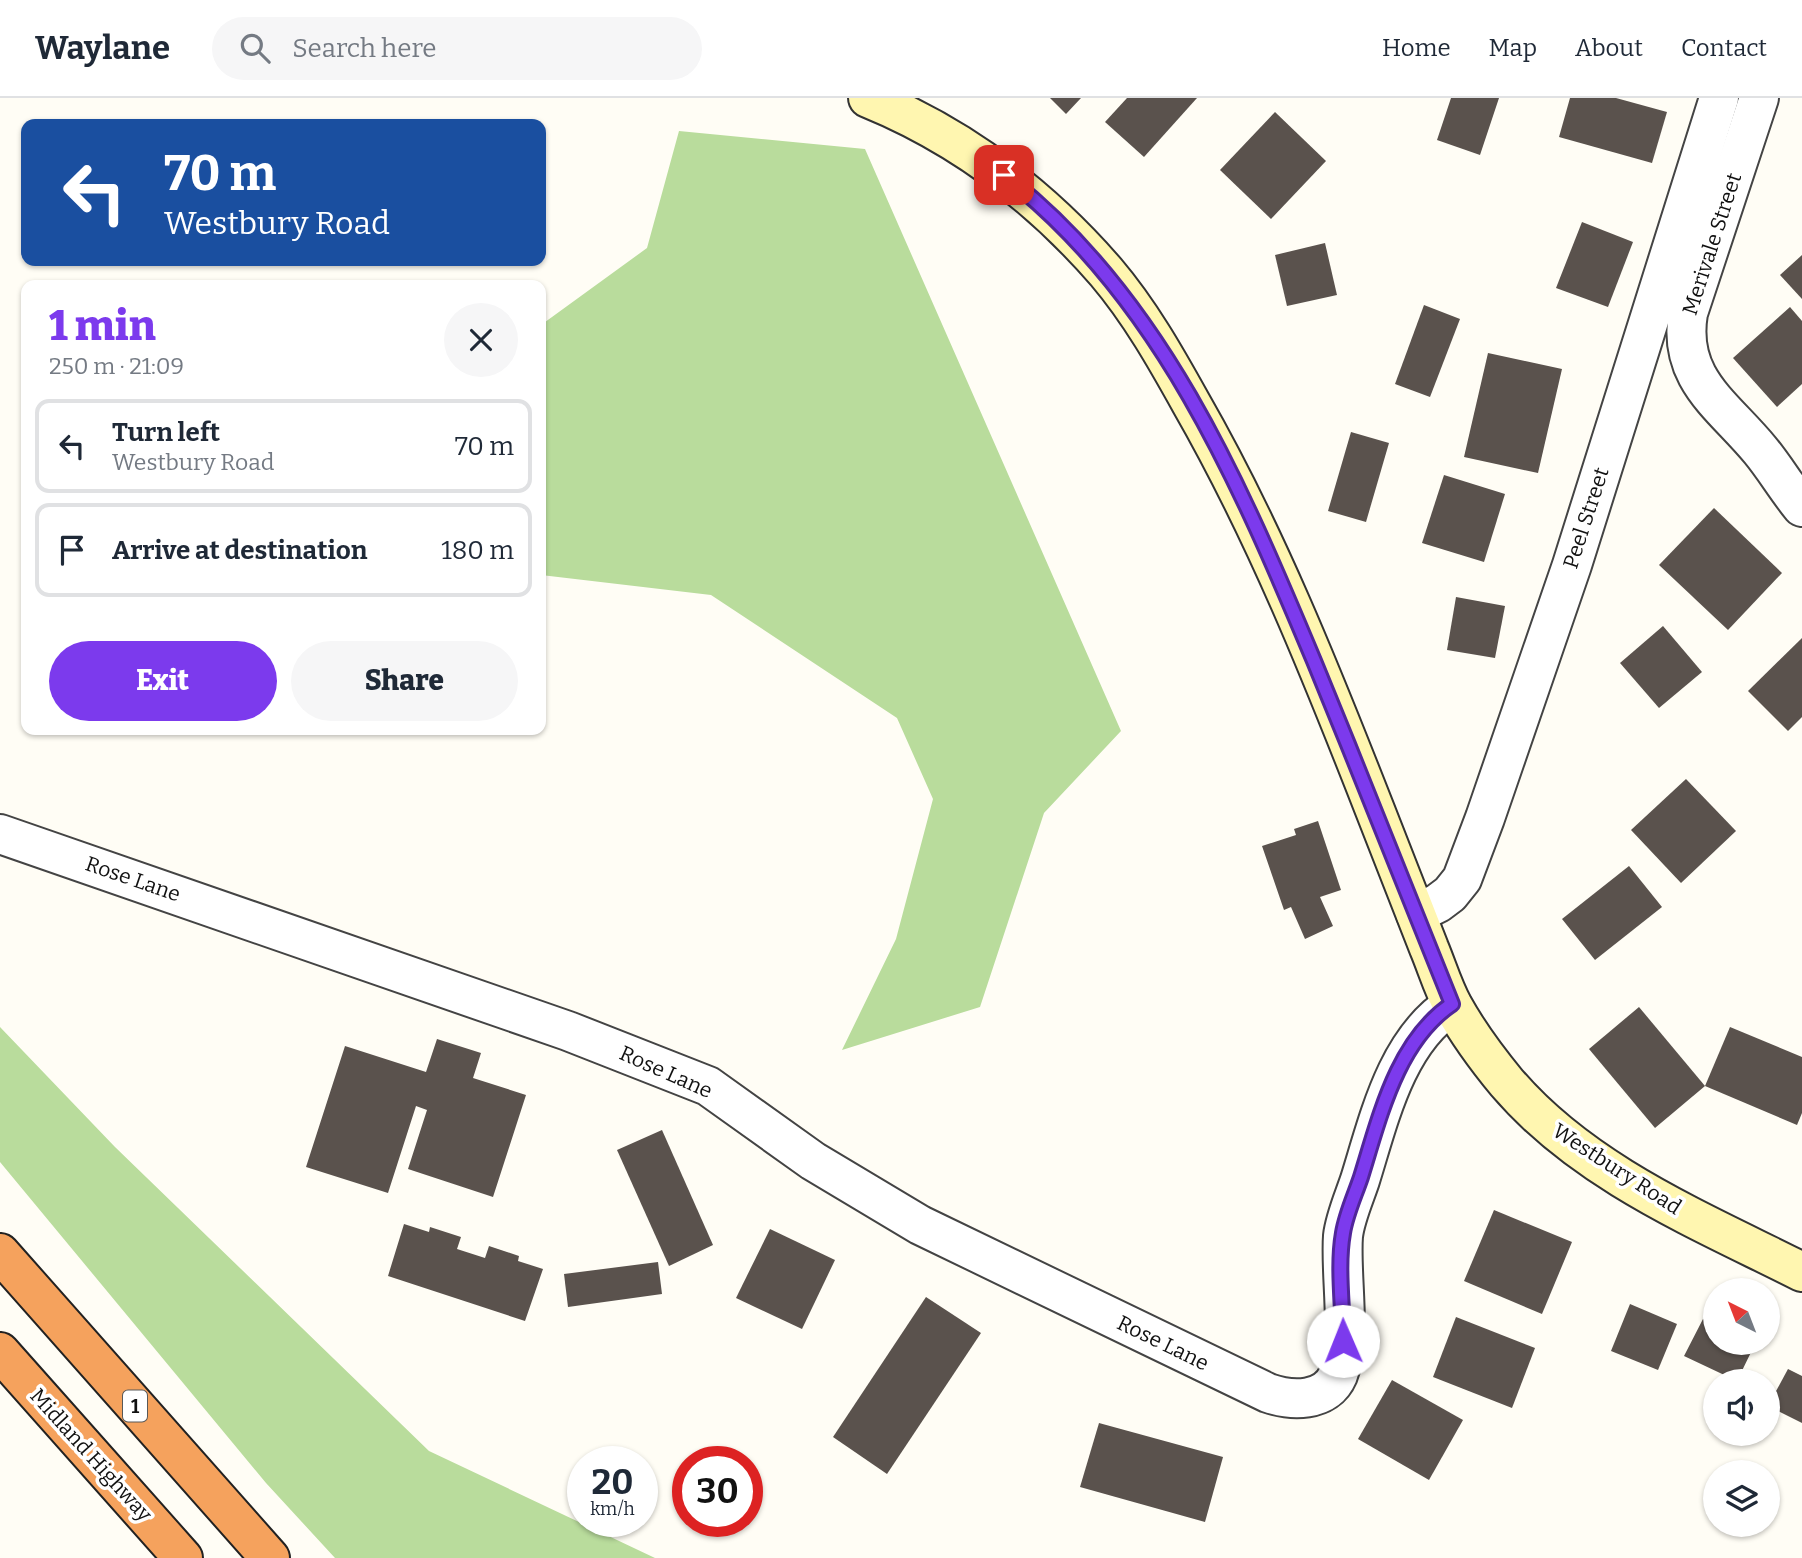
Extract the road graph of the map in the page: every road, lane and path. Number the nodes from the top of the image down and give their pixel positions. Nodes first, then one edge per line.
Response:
1 (868, 98) edge
2 (1719, 98) edge
3 (1759, 98) edge
4 (1761, 451) junction
5 (1802, 472) edge
6 (1802, 507) edge
7 (0, 834) edge
8 (1416, 914) junction
9 (1452, 1004) junction
10 (0, 1253) edge
11 (1802, 1272) edge
12 (0, 1352) edge
13 (183, 1558) edge
14 (270, 1558) edge

1 - 8 main road, Westbury Road
2 - 8 street, Peel Street
3 - 4 street, Merivale Street
4 - 5 street, Merivale Street
4 - 6 street, Merivale Street
7 - 9 street, Rose Lane
8 - 9 main road, Westbury Road
9 - 11 main road, Westbury Road
10 - 14 highway, 1
12 - 13 highway, Midland Highway

